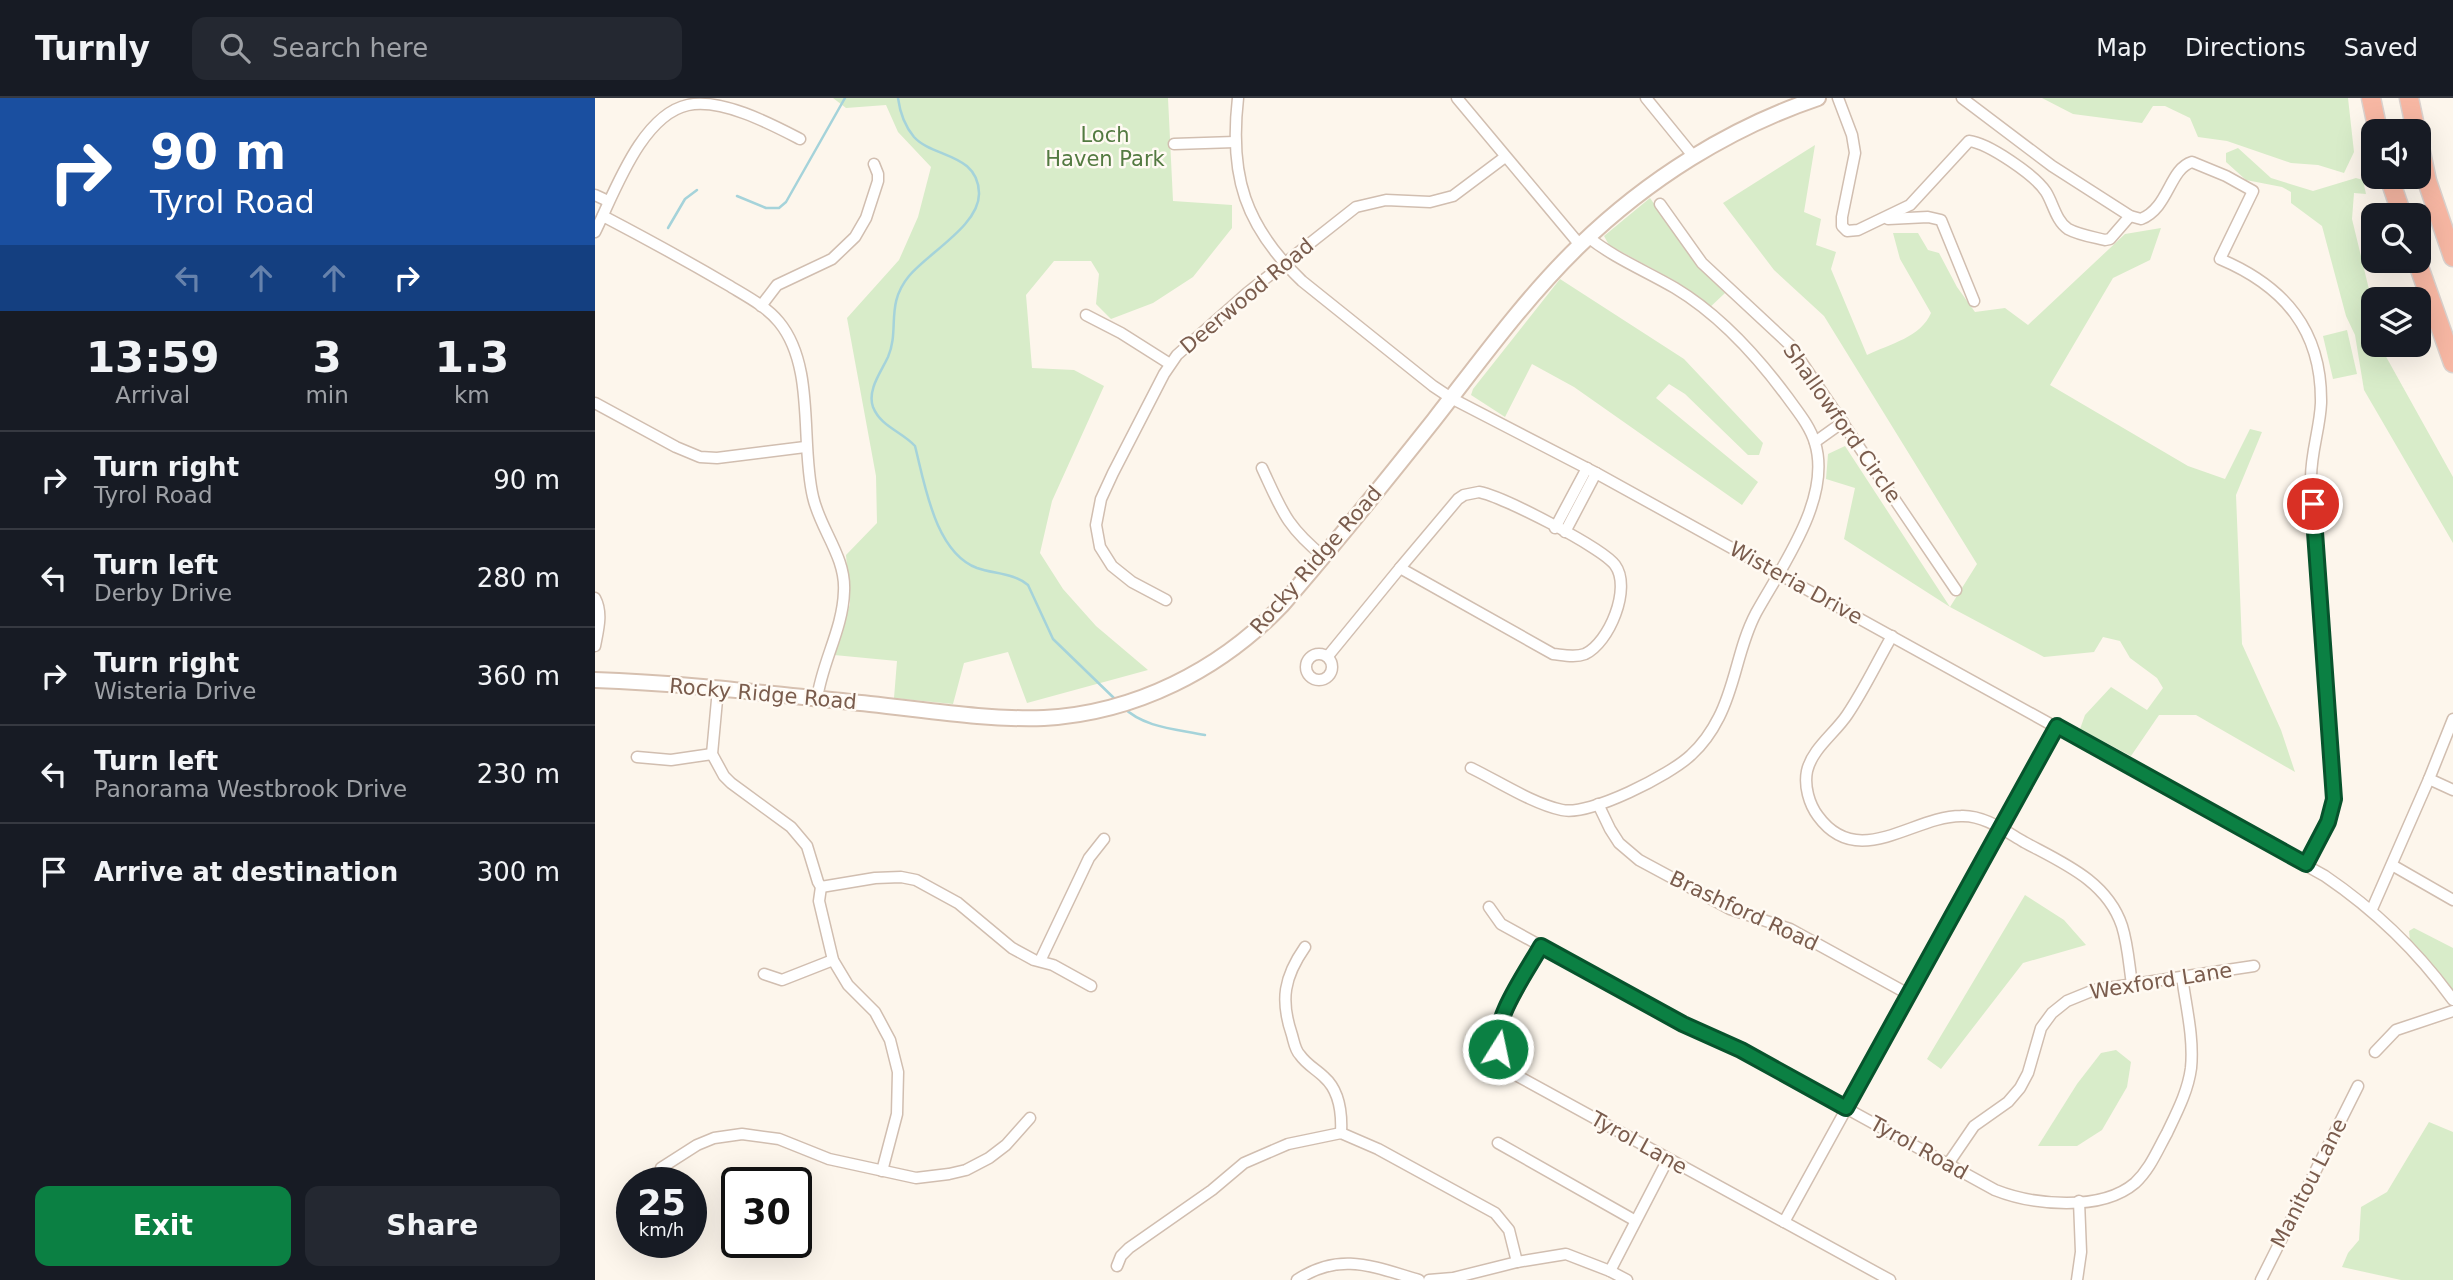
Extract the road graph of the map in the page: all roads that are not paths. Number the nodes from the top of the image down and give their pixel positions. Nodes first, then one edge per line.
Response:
1 (1238, 98) edge
2 (1457, 98) edge
3 (1646, 98) edge
4 (1818, 98) edge
5 (1838, 98) edge
6 (1962, 98) edge
7 (2409, 100) edge
8 (2413, 119) edge
9 (800, 139) dead end
10 (1235, 142) junction
11 (1174, 144) dead end
12 (1506, 157) junction
13 (1694, 157) junction
14 (874, 164) dead end
15 (2430, 189) edge
16 (595, 195) edge
17 (608, 201) junction
18 (1660, 204) dead end
19 (603, 216) junction
20 (2130, 216) junction
21 (1881, 219) junction
22 (595, 232) edge
23 (1584, 241) junction
24 (2453, 257) edge
25 (1284, 263) junction
26 (2421, 273) edge
27 (1974, 301) dead end
28 (761, 306) junction
29 (1086, 315) dead end
30 (2453, 363) edge
31 (1170, 364) junction
32 (1451, 398) junction
33 (595, 403) edge
34 (1843, 422) junction
35 (1815, 442) junction
36 (806, 447) junction
37 (1262, 468) dead end
38 (1592, 471) junction
39 (1560, 530) junction
40 (1324, 557) junction
41 (1400, 568) junction
42 (1778, 573) junction
43 (1956, 590) dead end
44 (595, 598) edge
45 (1165, 600) dead end
46 (1892, 636) junction
47 (595, 646) edge
48 (1328, 656) dead end
49 (595, 680) edge
50 (718, 689) junction
51 (817, 699) junction
52 (2453, 719) edge
53 (2057, 726) junction
54 (712, 754) junction
55 (637, 757) dead end
56 (1471, 768) dead end
57 (2429, 779) junction
58 (2453, 790) edge
59 (1598, 804) junction
60 (2000, 828) junction
61 (1104, 839) dead end
62 (2306, 864) junction
63 (2392, 865) junction
64 (821, 887) junction
65 (2453, 900) edge
66 (1489, 907) dead end
67 (2372, 909) junction
68 (1541, 946) junction
69 (1305, 947) dead end
70 (833, 960) junction
71 (1040, 961) junction
72 (2254, 966) dead end
73 (764, 974) dead end
74 (2182, 977) junction
75 (2132, 984) junction
76 (1091, 986) dead end
77 (1910, 995) junction
78 (2453, 1000) edge
79 (2453, 1011) edge
80 (2375, 1052) dead end
81 (2358, 1086) dead end
82 (1846, 1108) junction
83 (1030, 1118) dead end
84 (1341, 1133) junction
85 (1498, 1143) dead end
86 (1668, 1159) junction
87 (1948, 1164) junction
88 (662, 1167) edge
89 (883, 1171) junction
90 (2079, 1202) junction
91 (1635, 1220) junction
92 (1784, 1222) junction
93 (1517, 1262) junction
94 (1117, 1266) dead end
95 (1610, 1271) junction
96 (1297, 1280) edge
97 (1419, 1280) edge
98 (1429, 1280) edge
99 (1626, 1280) edge
100 (1890, 1280) edge
101 (2077, 1280) edge
102 (2261, 1280) edge

1 - 10 street, Wisteria Drive
2 - 12 street
3 - 13 street
4 - 13 main road, Rocky Ridge Road
5 - 21 street
6 - 20 street
7 - 8 highway
9 - 17 street
10 - 11 street
10 - 25 street, Wisteria Drive
12 - 23 street
12 - 25 street, Deerwood Road
13 - 23 main road, Rocky Ridge Road
14 - 28 street
15 - 24 highway
16 - 17 street
17 - 19 street
18 - 34 street, Shallowford Circle
19 - 22 street
19 - 28 street
20 - 21 street
20 - 62 street
21 - 27 street
23 - 32 main road, Rocky Ridge Road
23 - 35 street
25 - 31 street, Deerwood Road
25 - 32 street, Wisteria Drive
26 - 30 highway
28 - 36 street
29 - 31 street
31 - 45 street, Deerwood Road
32 - 38 street, Wisteria Drive
32 - 40 main road, Rocky Ridge Road
33 - 36 street
34 - 35 street
34 - 43 street, Shallowford Circle
35 - 42 street
36 - 51 street
37 - 40 street
38 - 39 street
38 - 42 street, Wisteria Drive
39 - 41 street
39 - 41 street
40 - 51 main road, Rocky Ridge Road
41 - 48 street
42 - 46 street, Wisteria Drive
42 - 59 street
44 - 47 street
46 - 53 street, Wisteria Drive
46 - 60 street
49 - 50 main road, Rocky Ridge Road
50 - 51 main road, Rocky Ridge Road
50 - 54 street
52 - 57 street
53 - 60 street
53 - 62 street, Wisteria Drive
54 - 55 street
54 - 64 street
56 - 59 street
57 - 58 street
57 - 63 street
59 - 77 street, Brashford Road
60 - 75 street
60 - 77 street
61 - 71 street
62 - 67 street, Wisteria Drive
63 - 65 street
63 - 67 street
64 - 70 street
64 - 71 street
66 - 68 street, Tyrol Road
67 - 78 street, Wisteria Drive
68 - 82 street, Tyrol Road
68 - 86 street, Tyrol Lane
69 - 84 street
70 - 73 street
70 - 89 street
71 - 76 street
72 - 74 street, Wexford Lane
74 - 75 street, Wexford Lane
74 - 90 street, Tyrol Road
75 - 87 street, Wexford Lane
77 - 82 street
79 - 80 street
81 - 102 street, Manitou Lane
82 - 87 street, Tyrol Road
82 - 92 street
83 - 89 street
84 - 93 street
84 - 94 street
85 - 91 street
86 - 91 street
86 - 92 street, Tyrol Lane
87 - 90 street, Tyrol Road
88 - 89 street
90 - 101 street
91 - 95 street
92 - 100 street, Tyrol Lane
93 - 95 street
93 - 98 street
95 - 99 street
96 - 97 street

